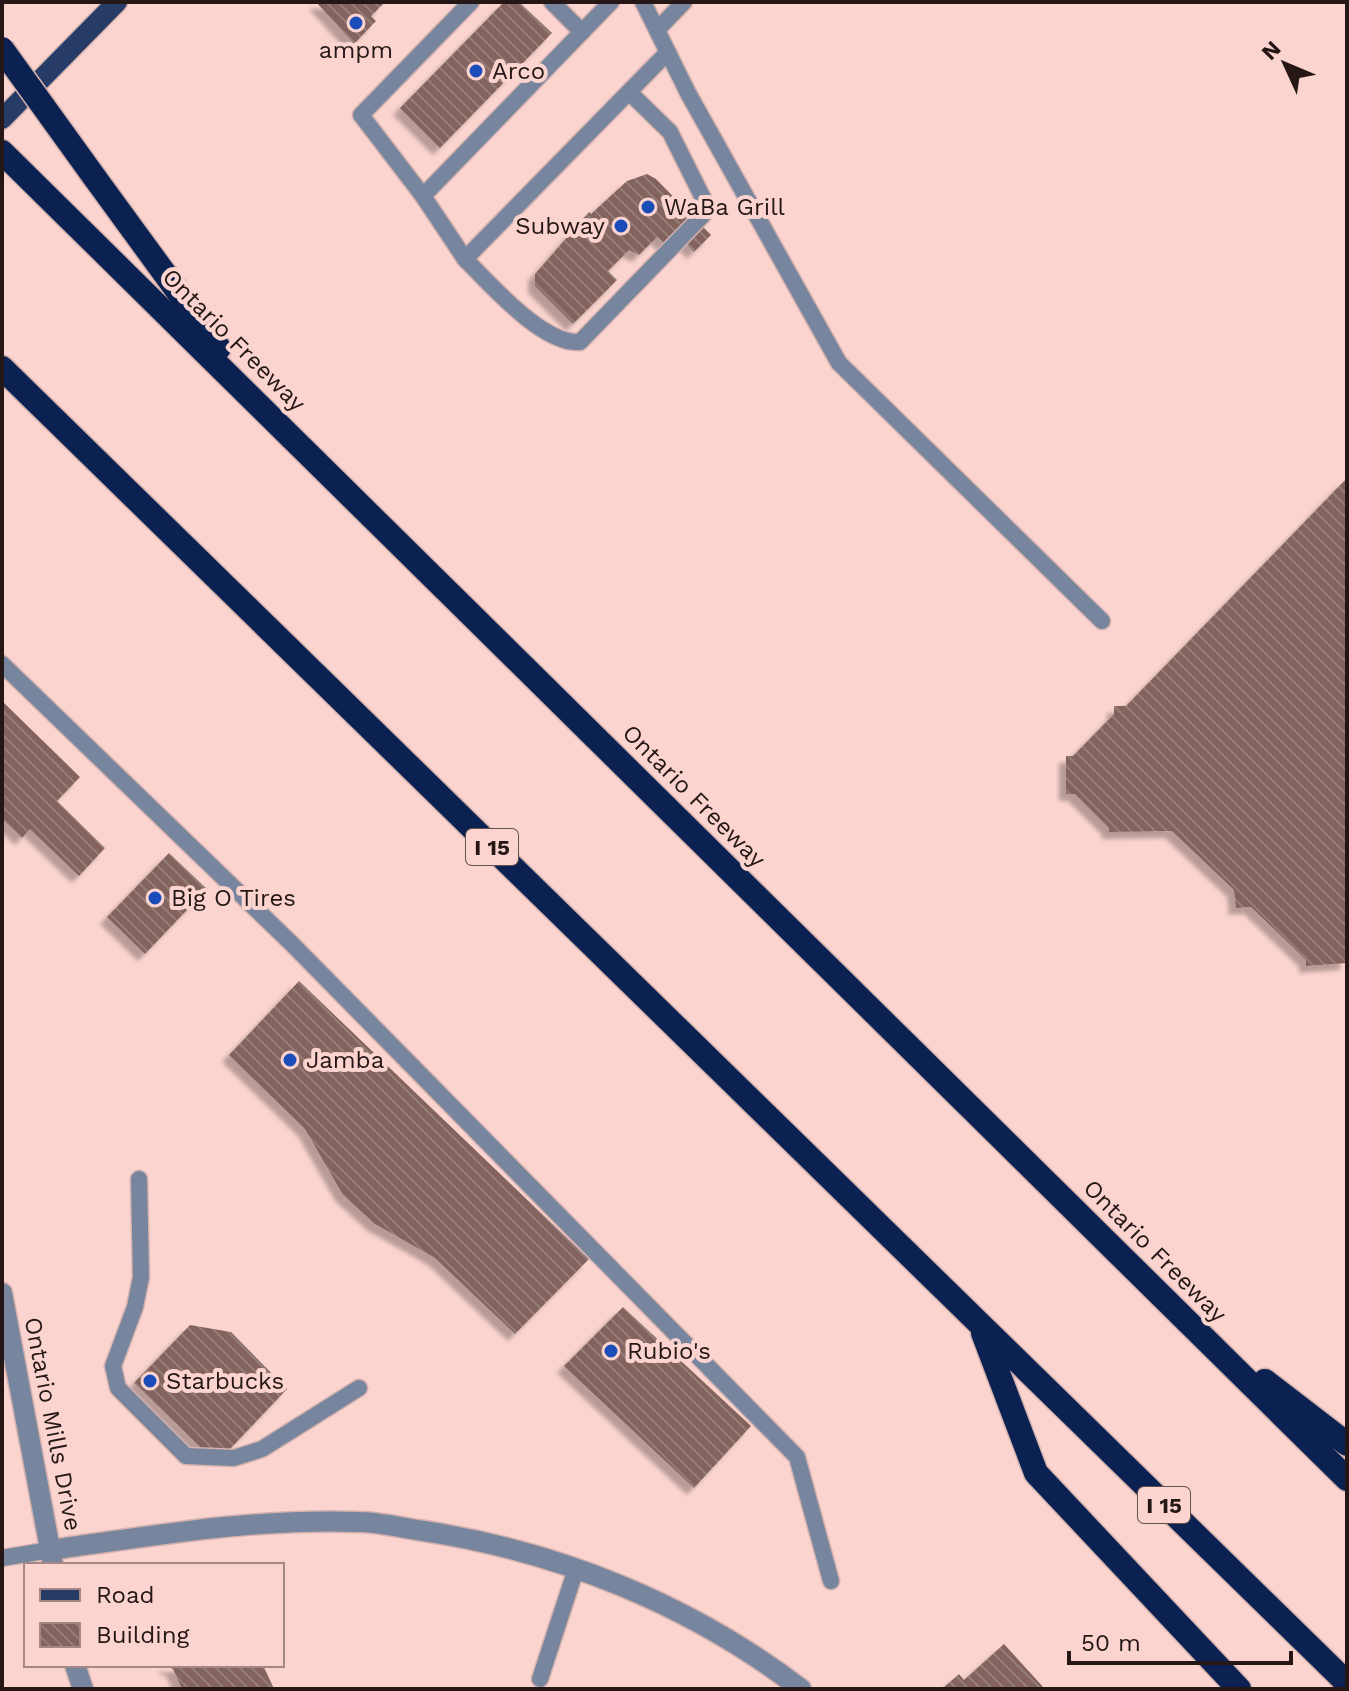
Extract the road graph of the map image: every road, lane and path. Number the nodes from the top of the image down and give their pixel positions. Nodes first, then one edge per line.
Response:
1 (117, 2) edge
2 (471, 2) edge
3 (552, 2) edge
4 (611, 2) edge
5 (643, 2) edge
6 (684, 2) edge
7 (657, 30) junction
8 (582, 32) junction
9 (2, 49) edge
10 (668, 52) junction
11 (629, 92) junction
12 (2, 119) edge
13 (2, 152) edge
14 (423, 196) junction
15 (465, 259) junction
16 (2, 368) edge
17 (260, 405) junction
18 (1102, 621) dead end
19 (2, 664) edge
20 (139, 1179) dead end
21 (2, 1293) edge
22 (1175, 1311) junction
23 (981, 1327) junction
24 (359, 1388) dead end
25 (1347, 1444) edge
26 (1347, 1479) edge
27 (51, 1557) edge
28 (2, 1558) edge
29 (576, 1569) junction
30 (831, 1581) dead end
31 (76, 1667) edge
32 (540, 1679) dead end
33 (1347, 1683) edge
34 (83, 1689) edge
35 (801, 1689) edge
36 (1239, 1689) edge

1 - 12 main road
2 - 14 lane
3 - 8 lane
4 - 8 lane
5 - 7 lane
6 - 7 lane
7 - 10 lane
8 - 14 lane
9 - 17 highway, bridge
10 - 11 lane
10 - 18 lane
11 - 15 lane
11 - 15 lane
13 - 17 highway, Ontario Freeway
14 - 15 lane
16 - 23 highway, I 15
17 - 22 highway, Ontario Freeway
19 - 30 lane
20 - 24 lane
21 - 27 street, Ontario Mills Drive
22 - 25 highway
22 - 26 highway, Ontario Freeway
23 - 33 highway, I 15
23 - 36 highway
27 - 28 lane
27 - 29 street
29 - 32 lane
29 - 35 street
31 - 34 street

